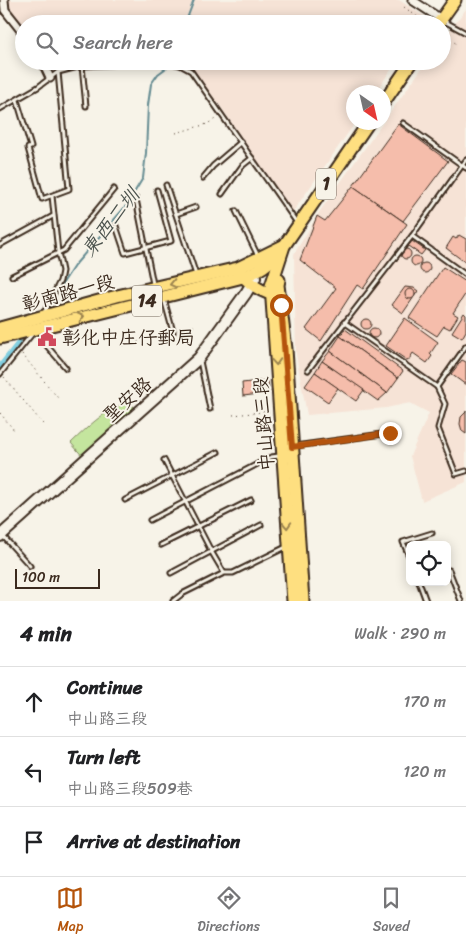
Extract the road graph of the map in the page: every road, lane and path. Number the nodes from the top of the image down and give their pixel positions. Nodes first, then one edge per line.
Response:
1 (4, 0) edge
2 (412, 0) edge
3 (455, 0) edge
4 (404, 7) dead end
5 (415, 15) edge
6 (431, 15) edge
7 (445, 15) edge
8 (15, 22) edge
9 (466, 26) edge
10 (451, 27) edge
11 (464, 32) edge
12 (451, 40) edge
13 (457, 44) dead end
14 (46, 70) edge
15 (66, 70) edge
16 (82, 70) edge
17 (189, 70) edge
18 (406, 70) edge
19 (58, 72) junction
20 (50, 78) junction
21 (391, 92) edge
22 (16, 100) junction
23 (86, 106) dead end
24 (0, 109) edge
25 (222, 116) junction
26 (403, 123) dead end
27 (363, 130) edge
28 (176, 133) dead end
29 (241, 142) junction
30 (252, 158) junction
31 (466, 160) edge
32 (464, 166) edge
33 (203, 178) dead end
34 (166, 185) dead end
35 (114, 189) dead end
36 (157, 190) dead end
37 (222, 194) dead end
38 (52, 196) junction
39 (136, 199) dead end
40 (196, 206) dead end
41 (236, 211) dead end
42 (176, 214) junction
43 (53, 216) junction
44 (298, 225) junction
45 (116, 226) dead end
46 (412, 236) junction
47 (0, 245) edge
48 (284, 246) junction
49 (146, 247) junction
50 (58, 252) junction
51 (259, 257) junction
52 (249, 275) junction
53 (466, 275) edge
54 (12, 276) dead end
55 (197, 278) junction
56 (154, 288) junction
57 (275, 290) junction
58 (164, 296) junction
59 (41, 322) junction
60 (344, 322) junction
61 (194, 326) dead end
62 (173, 332) junction
63 (0, 334) edge
64 (123, 346) dead end
65 (466, 346) edge
66 (19, 350) junction
67 (199, 358) junction
68 (66, 368) dead end
69 (308, 370) dead end
70 (0, 374) edge
71 (437, 387) junction
72 (58, 398) dead end
73 (210, 409) dead end
74 (280, 410) junction
75 (0, 414) edge
76 (233, 415) dead end
77 (43, 424) dead end
78 (14, 430) dead end
79 (390, 433) dead end
80 (218, 452) dead end
81 (289, 452) junction
82 (164, 460) dead end
83 (466, 471) edge
84 (172, 476) junction
85 (125, 500) dead end
86 (251, 500) dead end
87 (185, 502) junction
88 (150, 520) dead end
89 (261, 525) dead end
90 (198, 527) junction
91 (432, 533) dead end
92 (1, 535) edge
93 (406, 541) edge
94 (161, 545) dead end
95 (293, 545) junction
96 (211, 551) junction
97 (30, 566) dead end
98 (224, 572) junction
99 (171, 573) dead end
100 (451, 575) edge
101 (420, 586) edge
102 (173, 601) edge
103 (293, 601) edge
104 (303, 601) edge
105 (426, 601) edge
106 (461, 601) edge

1 - 8 street
2 - 6 street
3 - 7 main road
4 - 5 path
9 - 11 lane
10 - 11 lane
12 - 13 path
14 - 20 street
15 - 19 lane
16 - 23 lane
17 - 25 lane
18 - 21 main road
19 - 20 lane
19 - 38 lane
20 - 22 lane
22 - 24 lane
22 - 38 lane
25 - 28 path
25 - 29 lane
26 - 32 lane
27 - 44 main road, 中山路三段 / 1
29 - 30 lane
29 - 33 lane
30 - 37 lane
30 - 44 lane
31 - 32 lane
32 - 46 lane
34 - 42 lane
35 - 50 lane
36 - 49 lane
38 - 43 lane
39 - 49 lane
40 - 42 lane
41 - 51 lane
42 - 55 lane
43 - 47 lane
43 - 50 lane
44 - 48 main road, 中山路三段 / 1
45 - 49 lane
46 - 53 lane
46 - 60 lane
48 - 51 main road, 彰南路一段 / 14
48 - 52 main road, 彰南路一段 / 14
48 - 57 main road, 中山路三段 / 1
49 - 56 lane
50 - 54 lane
50 - 59 lane
51 - 52 main road, 彰南路一段 / 14
52 - 55 main road, 彰南路一段 / 14
52 - 57 main road
52 - 58 main road, 彰南路一段 / 14
52 - 67 street, 聖安路
55 -> 56 main road, 彰南路一段 / 14
56 - 59 main road, 彰南路一段 / 14
57 -> 74 main road, 中山路三段 / 1
57 - 81 main road, 中山路三段 / 1
59 -> 58 main road, 彰南路一段 / 14
58 - 62 lane
59 - 63 main road, 彰南路一段 / 14
59 - 66 lane
59 - 68 lane
60 - 69 lane
60 - 71 lane
61 - 62 path
62 - 64 path
65 - 71 lane
66 - 70 lane
66 - 72 path
67 - 73 lane
67 - 92 street, 聖安路
70 - 77 path
71 - 83 lane
74 - 76 path
74 - 81 main road, 中山路三段 / 1
75 - 78 path
79 - 81 lane
80 - 84 lane
81 - 87 lane
81 - 95 main road, 中山路三段 / 1
82 - 84 lane
84 - 85 lane
84 - 87 lane
86 - 90 lane
87 - 88 lane
87 - 90 lane
89 - 96 lane
90 - 94 lane
90 - 96 lane
91 - 93 lane
92 - 97 lane
95 - 98 lane
95 - 103 main road, 中山路三段 / 1
95 - 104 main road, 中山路三段 / 1
96 - 98 lane
96 - 99 lane
98 - 102 lane
100 - 106 lane
101 - 105 lane

